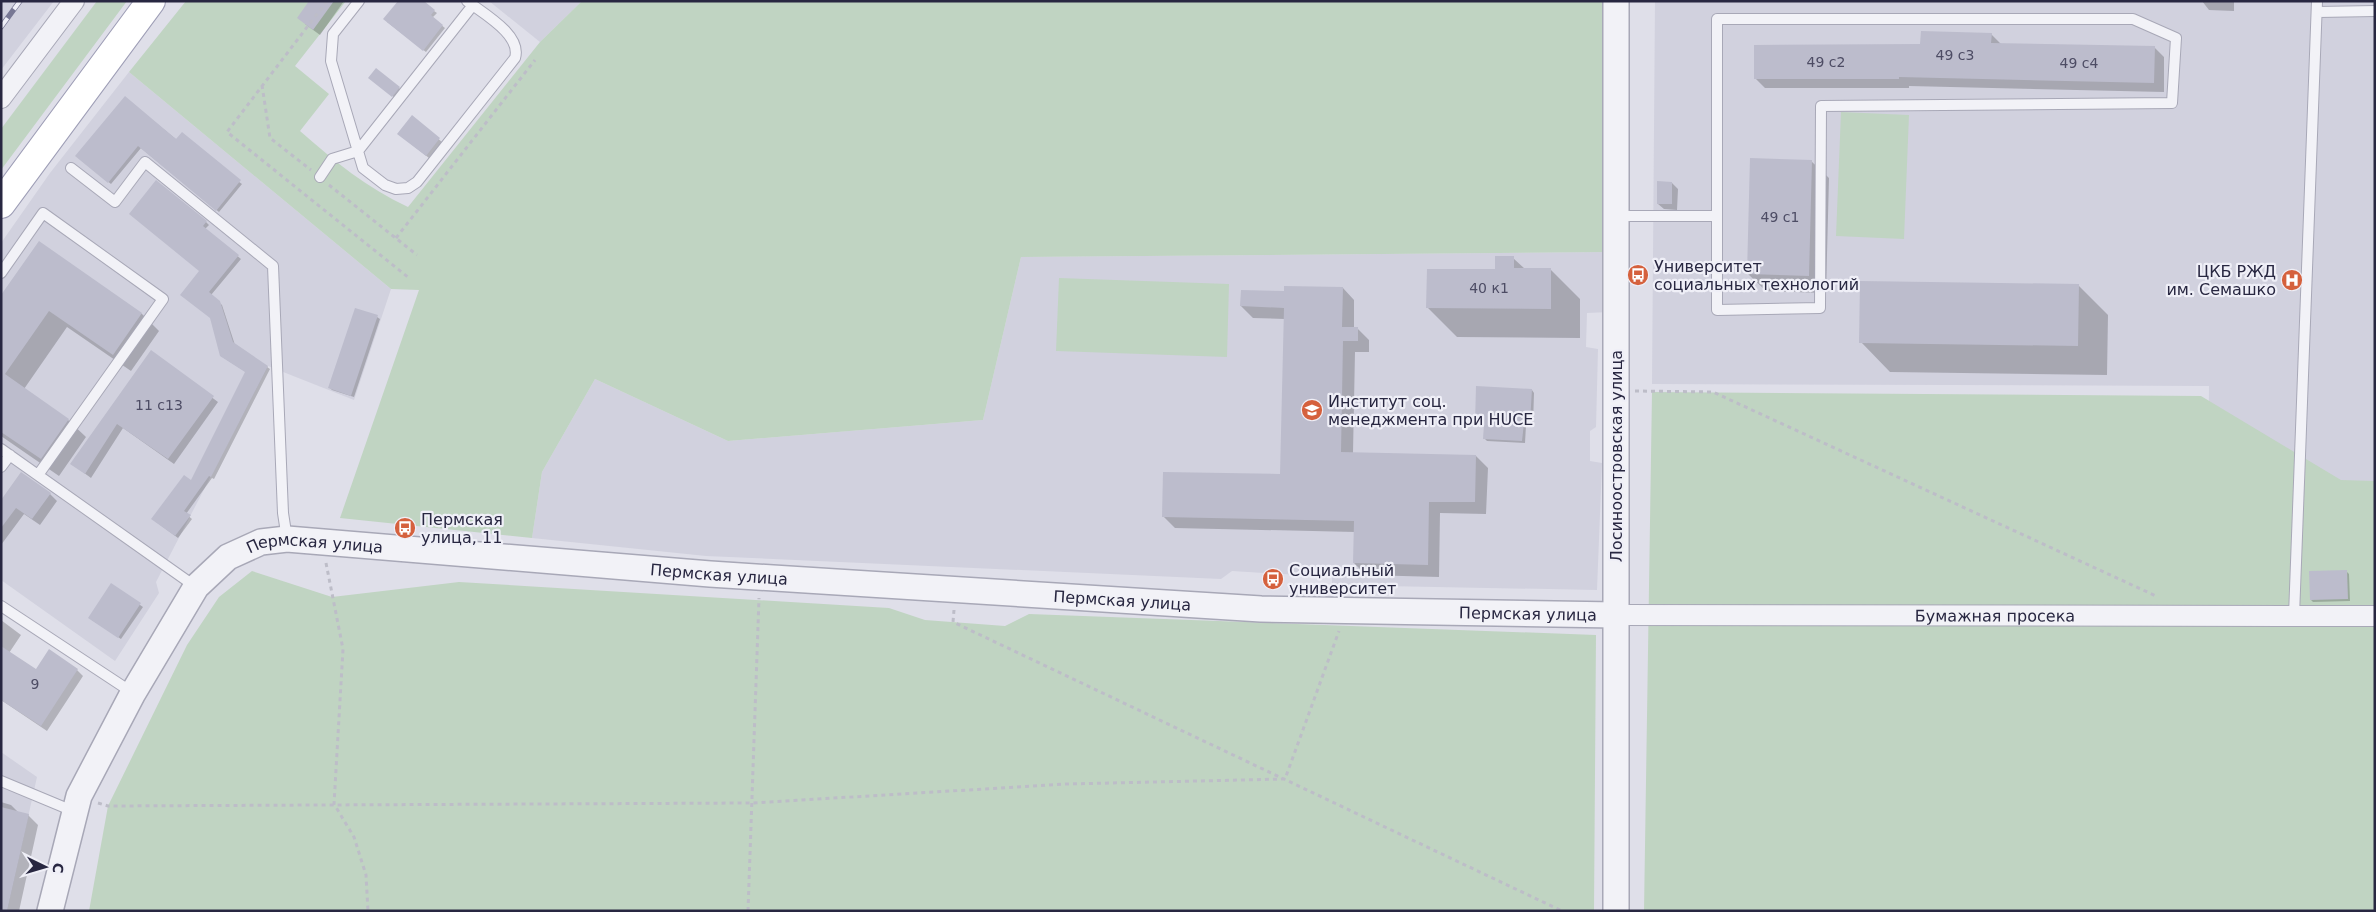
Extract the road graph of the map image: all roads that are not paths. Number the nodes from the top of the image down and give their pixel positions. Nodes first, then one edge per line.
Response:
1 (74, 1) edge
2 (150, 1) edge
3 (359, 1) edge
4 (1616, 1) edge
5 (470, 3) edge
6 (2318, 6) edge
7 (2375, 11) edge
8 (1, 98) edge
9 (358, 150) junction
10 (71, 168) dead end
11 (320, 177) dead end
12 (1, 204) edge
13 (1616, 216) junction
14 (1716, 216) junction
15 (1, 273) edge
16 (6, 452) edge
17 (1, 467) edge
18 (38, 475) junction
19 (287, 539) junction
20 (196, 587) junction
21 (1, 606) edge
22 (1616, 615) junction
23 (2294, 616) junction
24 (2375, 616) edge
25 (133, 693) junction
26 (1, 781) edge
27 (73, 811) junction
28 (50, 911) edge
29 (1616, 911) edge

1 - 8 street
2 - 12 main road
3 - 9 lane
4 - 13 street, Лосиноостровская улица
5 - 9 lane
5 - 9 lane
6 - 7 lane
6 - 23 lane
9 - 11 lane
10 - 19 lane
13 - 14 lane
13 - 22 street, Лосиноостровская улица
14 - 14 lane
15 - 18 lane
16 - 17 lane
16 - 18 lane
18 - 20 lane
19 - 20 street, Пермская улица
19 - 22 street, Пермская улица
20 - 25 street, Пермская улица
21 - 25 lane
22 - 23 street, Бумажная просека
22 - 29 street, Лосиноостровская улица
23 - 24 street, Бумажная просека
25 - 27 street, Пермская улица
26 - 27 lane
27 - 28 street, Пермская улица

